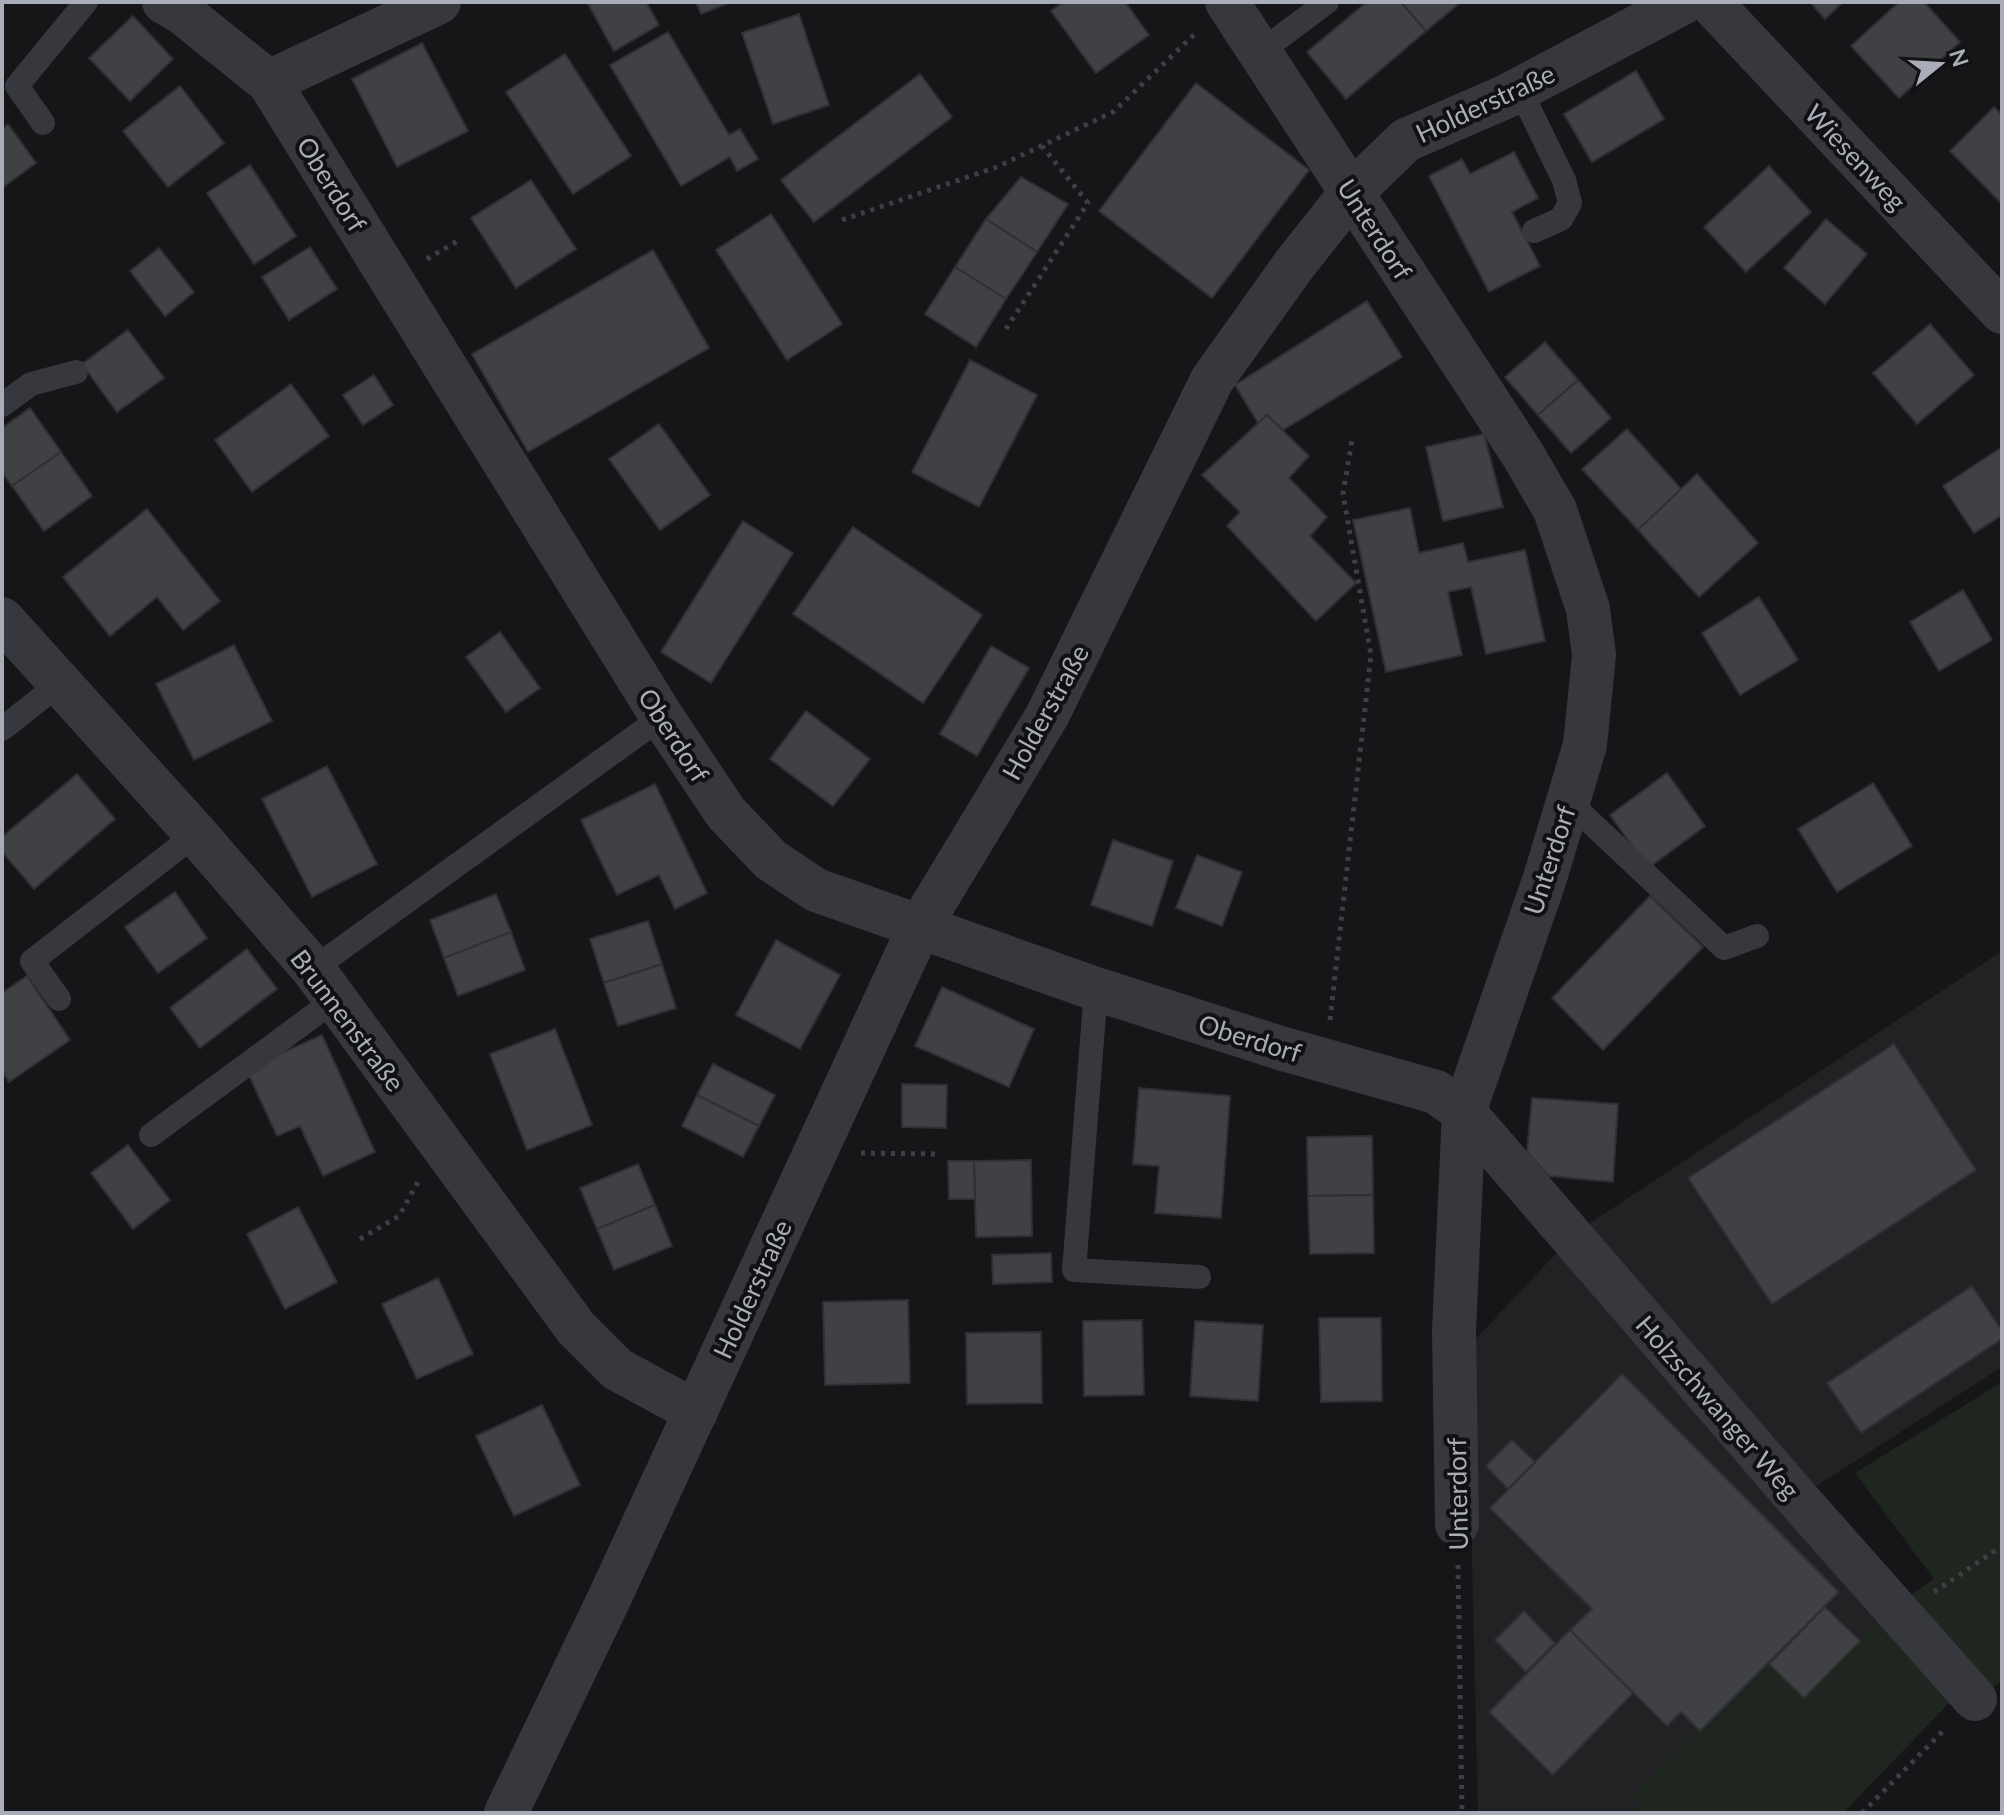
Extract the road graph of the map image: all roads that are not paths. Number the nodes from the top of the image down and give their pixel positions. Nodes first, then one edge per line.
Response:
1 (86, 2) edge
2 (164, 2) edge
3 (439, 2) edge
4 (1227, 2) edge
5 (1327, 2) edge
6 (1684, 2) edge
7 (1710, 2) edge
8 (1259, 53) junction
9 (269, 82) junction
10 (1520, 90) junction
11 (43, 123) dead end
12 (1351, 193) junction
13 (1534, 231) dead end
14 (1998, 301) edge
15 (76, 372) dead end
16 (2, 405) edge
17 (2, 619) edge
18 (59, 684) junction
19 (662, 717) junction
20 (2, 729) edge
21 (1568, 801) junction
22 (196, 834) junction
23 (919, 928) junction
24 (1757, 936) dead end
25 (324, 984) junction
26 (1096, 989) junction
27 (59, 999) dead end
28 (1464, 1112) junction
29 (151, 1135) dead end
30 (1199, 1277) dead end
31 (696, 1412) junction
32 (1457, 1524) road end
33 (1975, 1699) road end
34 (506, 1813) edge

1 - 11 lane
2 - 9 street, Oberdorf
3 - 9 street
4 - 8 street, Unterdorf
5 - 8 lane
6 - 10 street, Holderstraße
7 - 14 street, Wiesenweg
8 - 12 street, Unterdorf
9 - 19 street, Oberdorf
10 - 12 street, Holderstraße
10 - 13 lane
12 - 21 street, Unterdorf
12 - 23 street, Holderstraße
15 - 16 lane
17 - 18 street, Brunnenstraße
18 - 20 lane
18 - 22 street, Brunnenstraße
19 - 23 street, Oberdorf
19 - 25 lane
21 - 24 lane
21 - 28 street, Unterdorf
22 - 25 street, Brunnenstraße
22 - 27 lane
23 - 26 street, Oberdorf
23 - 31 street, Holderstraße
25 - 29 lane
25 - 31 street, Brunnenstraße
26 - 28 street, Oberdorf
26 - 30 lane
28 - 32 street, Unterdorf
28 - 33 street, Holzschwanger Weg
31 - 34 street, Holderstraße

